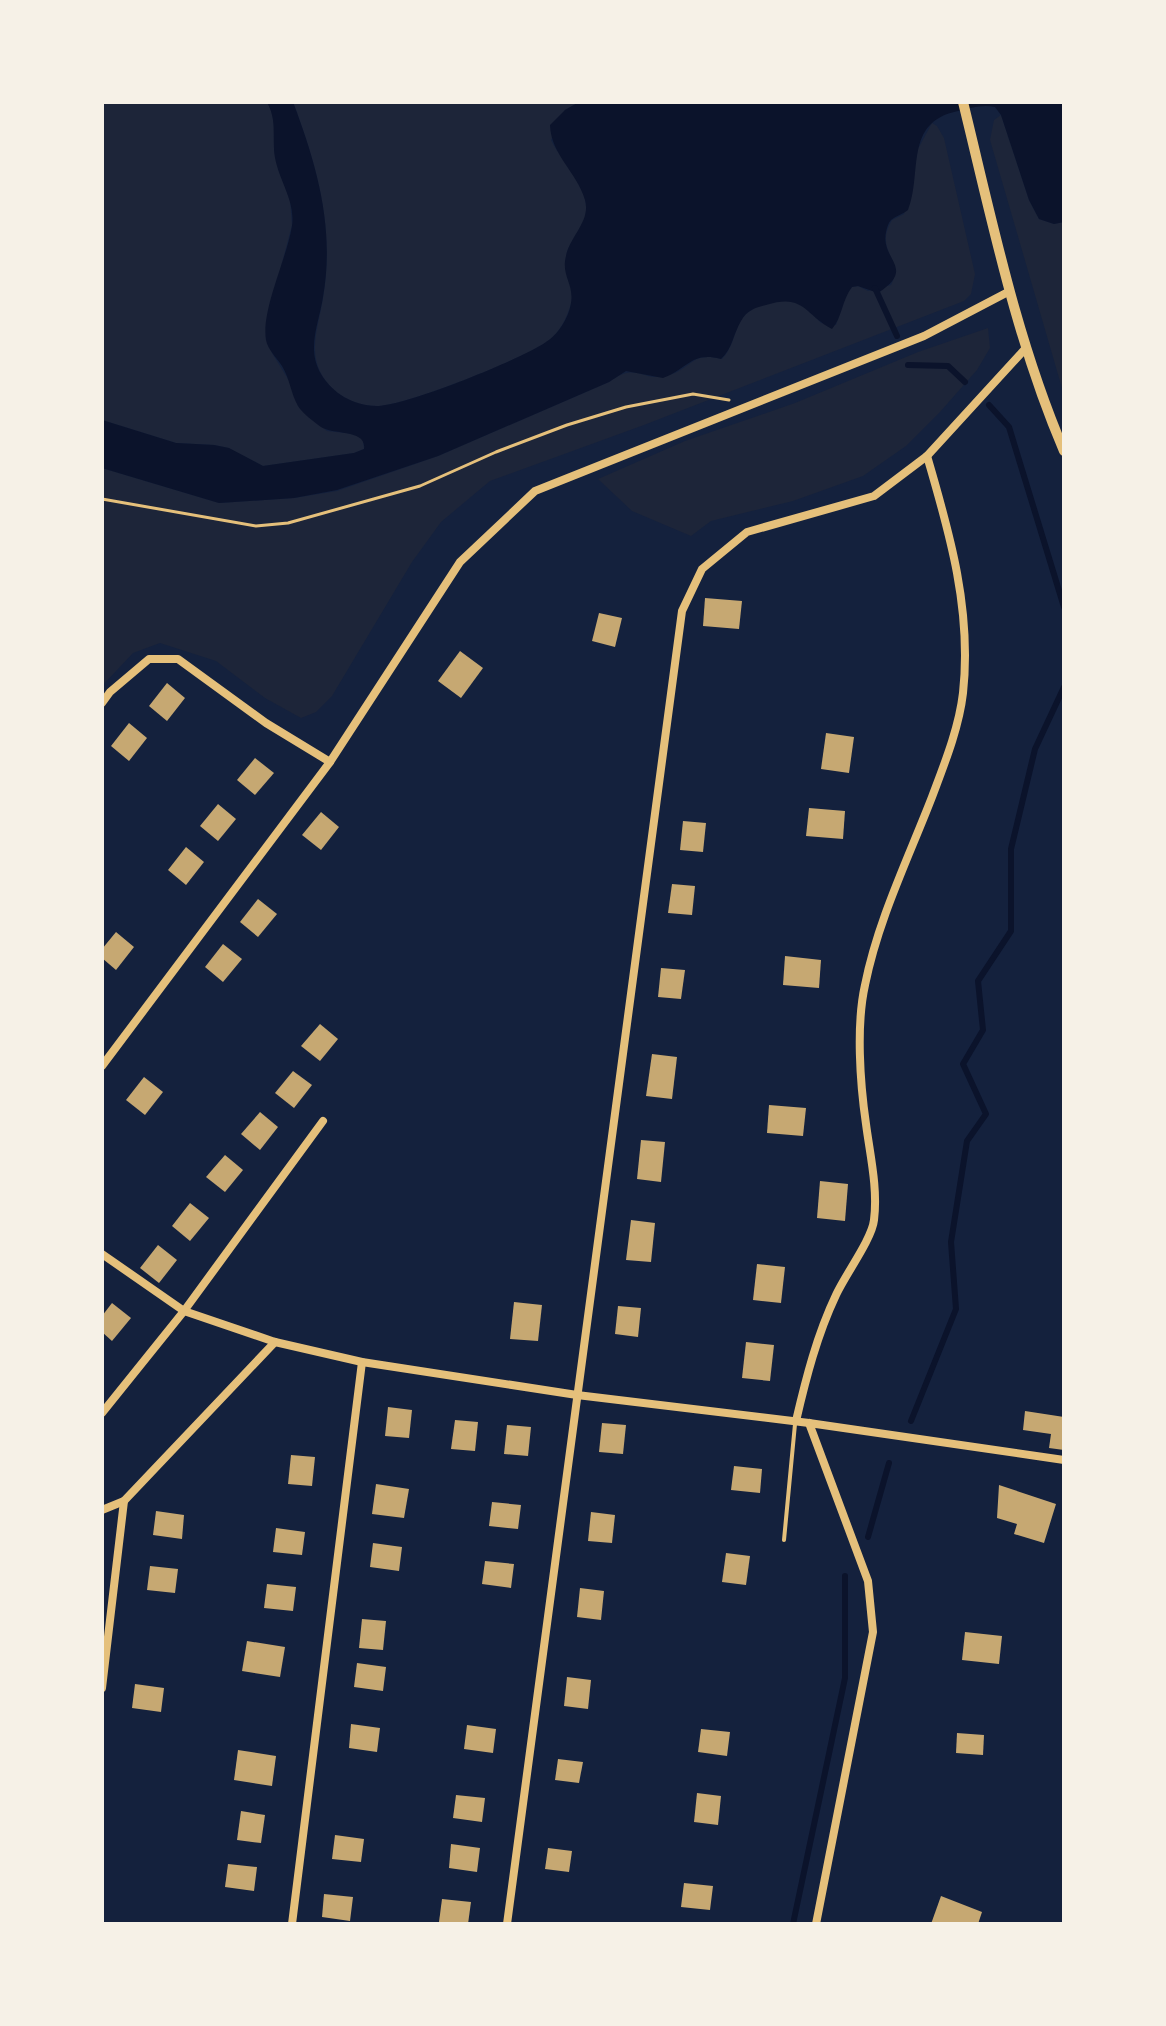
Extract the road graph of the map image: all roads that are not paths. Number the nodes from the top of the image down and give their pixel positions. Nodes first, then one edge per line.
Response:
1 (963, 102) edge
2 (1008, 292) junction
3 (1025, 349) junction
4 (1063, 449) edge
5 (927, 456) junction
6 (102, 703) edge
7 (330, 762) junction
8 (102, 1066) edge
9 (323, 1121) dead end
10 (102, 1254) edge
11 (184, 1311) junction
12 (275, 1342) junction
13 (362, 1362) junction
14 (577, 1395) junction
15 (102, 1413) edge
16 (796, 1421) junction
17 (809, 1423) junction
18 (1064, 1460) edge
19 (124, 1501) junction
20 (102, 1510) edge
21 (784, 1540) dead end
22 (102, 1688) edge
23 (292, 1924) edge
24 (507, 1924) edge
25 (816, 1924) edge

1 - 2 street
2 - 3 street
2 - 7 street
3 - 4 street
3 - 5 street
5 - 14 street
5 - 16 street
6 - 7 street
7 - 8 street
9 - 11 street
10 - 11 street
11 - 12 street
11 - 15 street
12 - 13 street
12 - 19 street
13 - 14 street
13 - 23 street
14 - 16 street
14 - 24 street
16 - 17 street
16 - 21 lane
17 - 18 street
17 - 25 street
19 - 20 street
19 - 22 street

